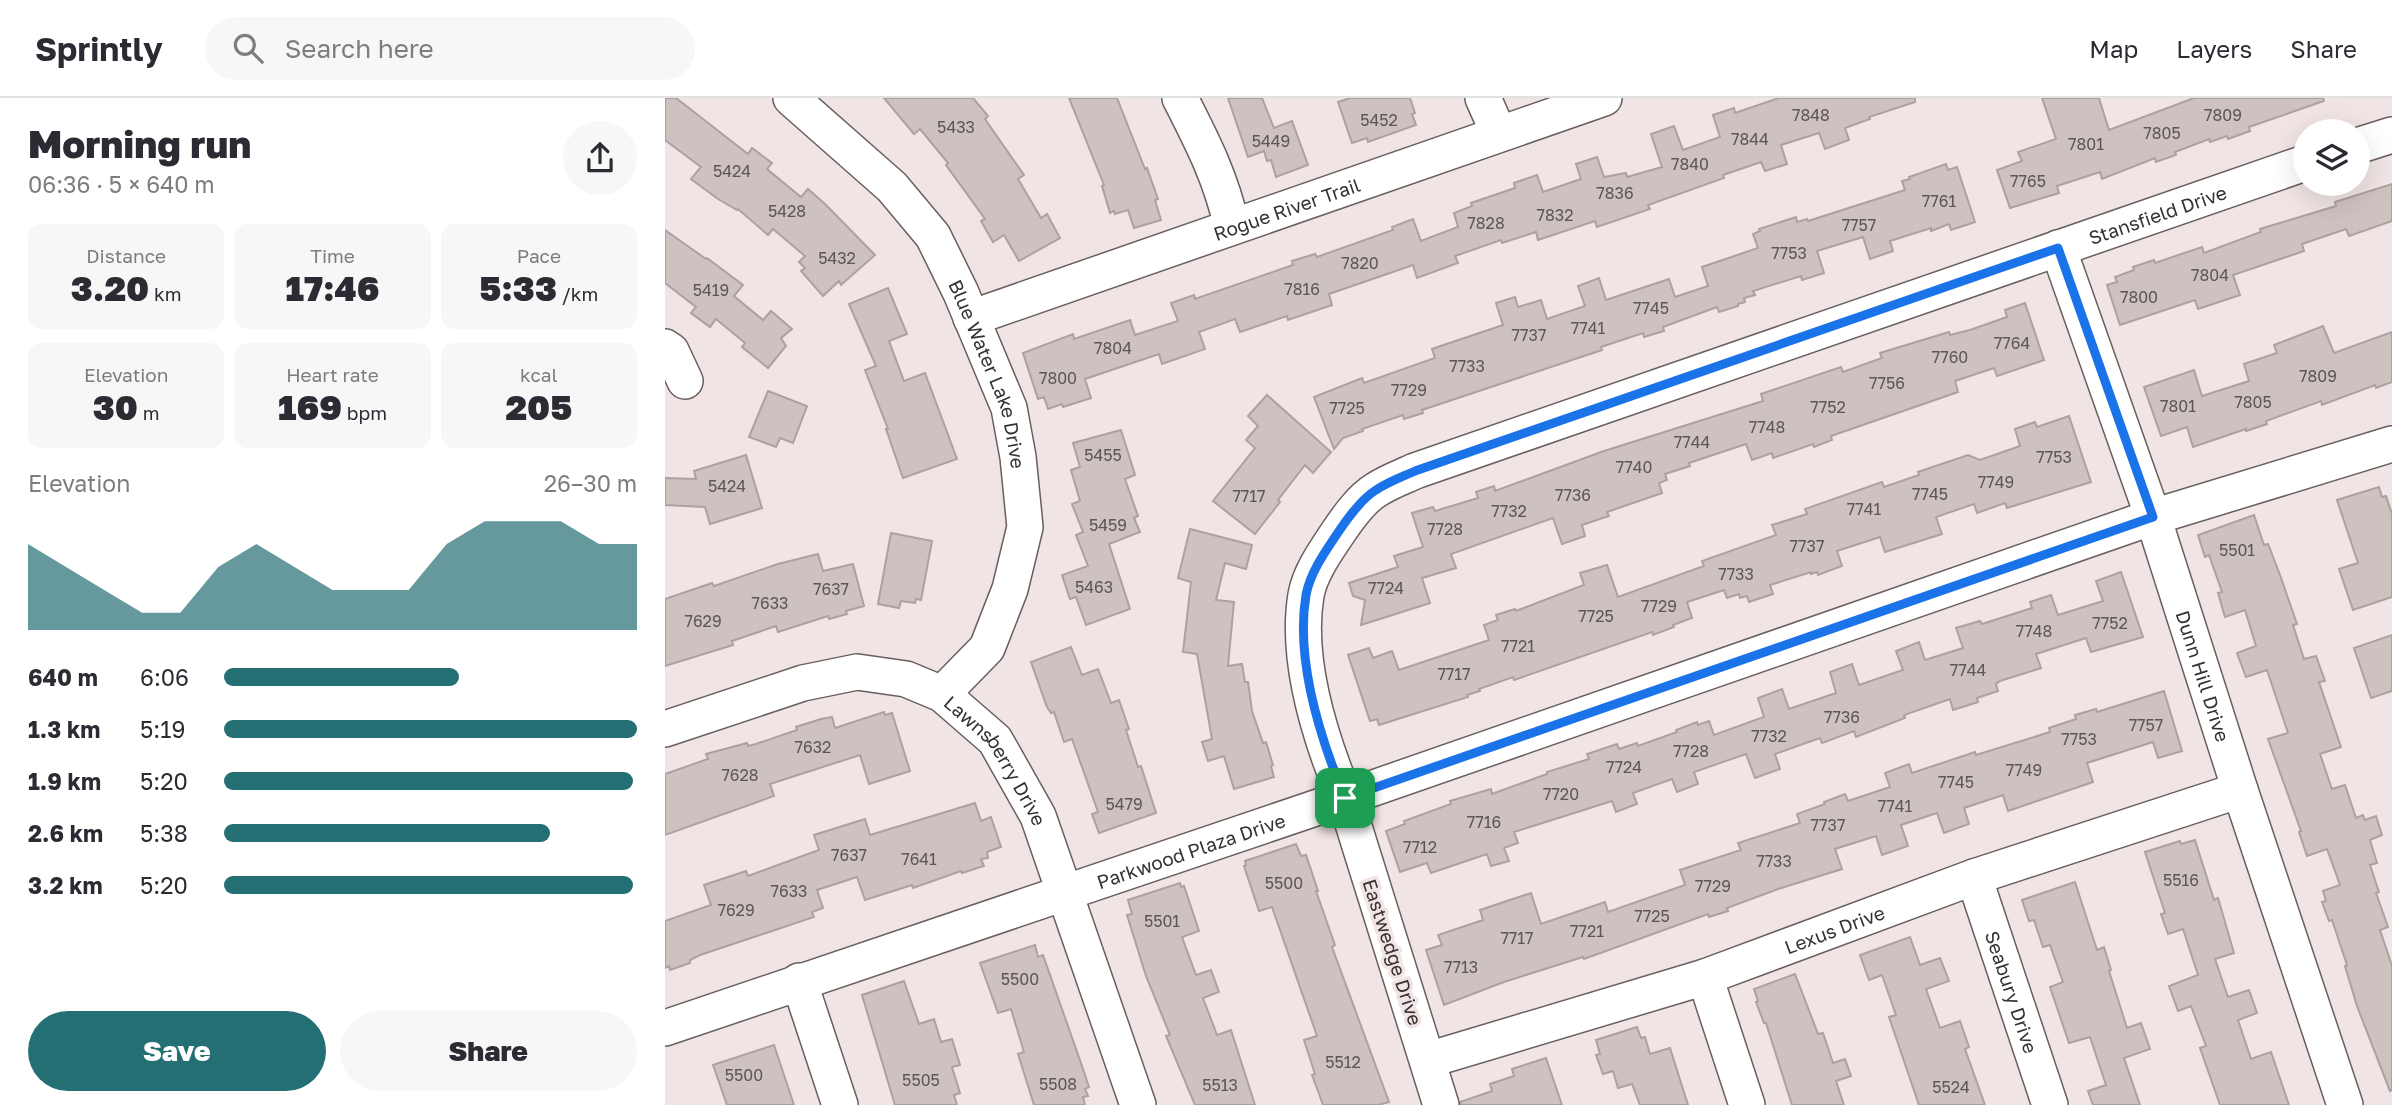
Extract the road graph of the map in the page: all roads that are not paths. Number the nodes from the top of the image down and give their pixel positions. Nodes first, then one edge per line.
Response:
1 (790, 98) edge
2 (1180, 98) edge
3 (1483, 98) edge
4 (1604, 98) edge
5 (1499, 135) junction
6 (2392, 135) edge
7 (2370, 142) edge
8 (2293, 167) edge
9 (1232, 228) junction
10 (2058, 248) junction
11 (971, 318) junction
12 (665, 347) edge
13 (685, 381) dead end
14 (2392, 444) edge
15 (2153, 517) junction
16 (942, 694) junction
17 (665, 729) edge
18 (2240, 790) junction
19 (1345, 798) junction
20 (1974, 877) junction
21 (1064, 892) junction
22 (1705, 977) junction
23 (799, 981) junction
24 (665, 1028) edge
25 (1427, 1060) junction
26 (840, 1105) edge
27 (1138, 1105) edge
28 (1441, 1105) edge
29 (1747, 1105) edge
30 (2050, 1105) edge
31 (2345, 1105) edge

1 - 11 street, Blue Water Lake Drive
2 - 9 street
3 - 5 street
4 - 5 street, Rogue River Trail
5 - 9 street, Rogue River Trail
6 - 7 street
8 - 10 street, Stansfield Drive
9 - 11 street, Rogue River Trail
10 - 15 street, Dunn Hill Drive
10 - 19 street, Stansfield Drive
11 - 16 street, Blue Water Lake Drive
12 - 13 street
14 - 15 street, Parkwood Plaza Drive
15 - 18 street, Dunn Hill Drive
15 - 19 street, Parkwood Plaza Drive
16 - 17 street, Lawnsberry Drive
16 - 21 street, Lawnsberry Drive
18 - 20 street, Lexus Drive
18 - 31 street, Dunn Hill Drive
19 - 21 street, Parkwood Plaza Drive
19 - 25 street, Eastwedge Drive
20 - 22 street, Lexus Drive
20 - 30 street, Seabury Drive
21 - 23 street, Parkwood Plaza Drive
21 - 27 street, Lawnsberry Drive
22 - 25 street, Lexus Drive
22 - 29 street
23 - 24 street, Parkwood Plaza Drive
23 - 26 street
25 - 28 street, Eastwedge Drive

